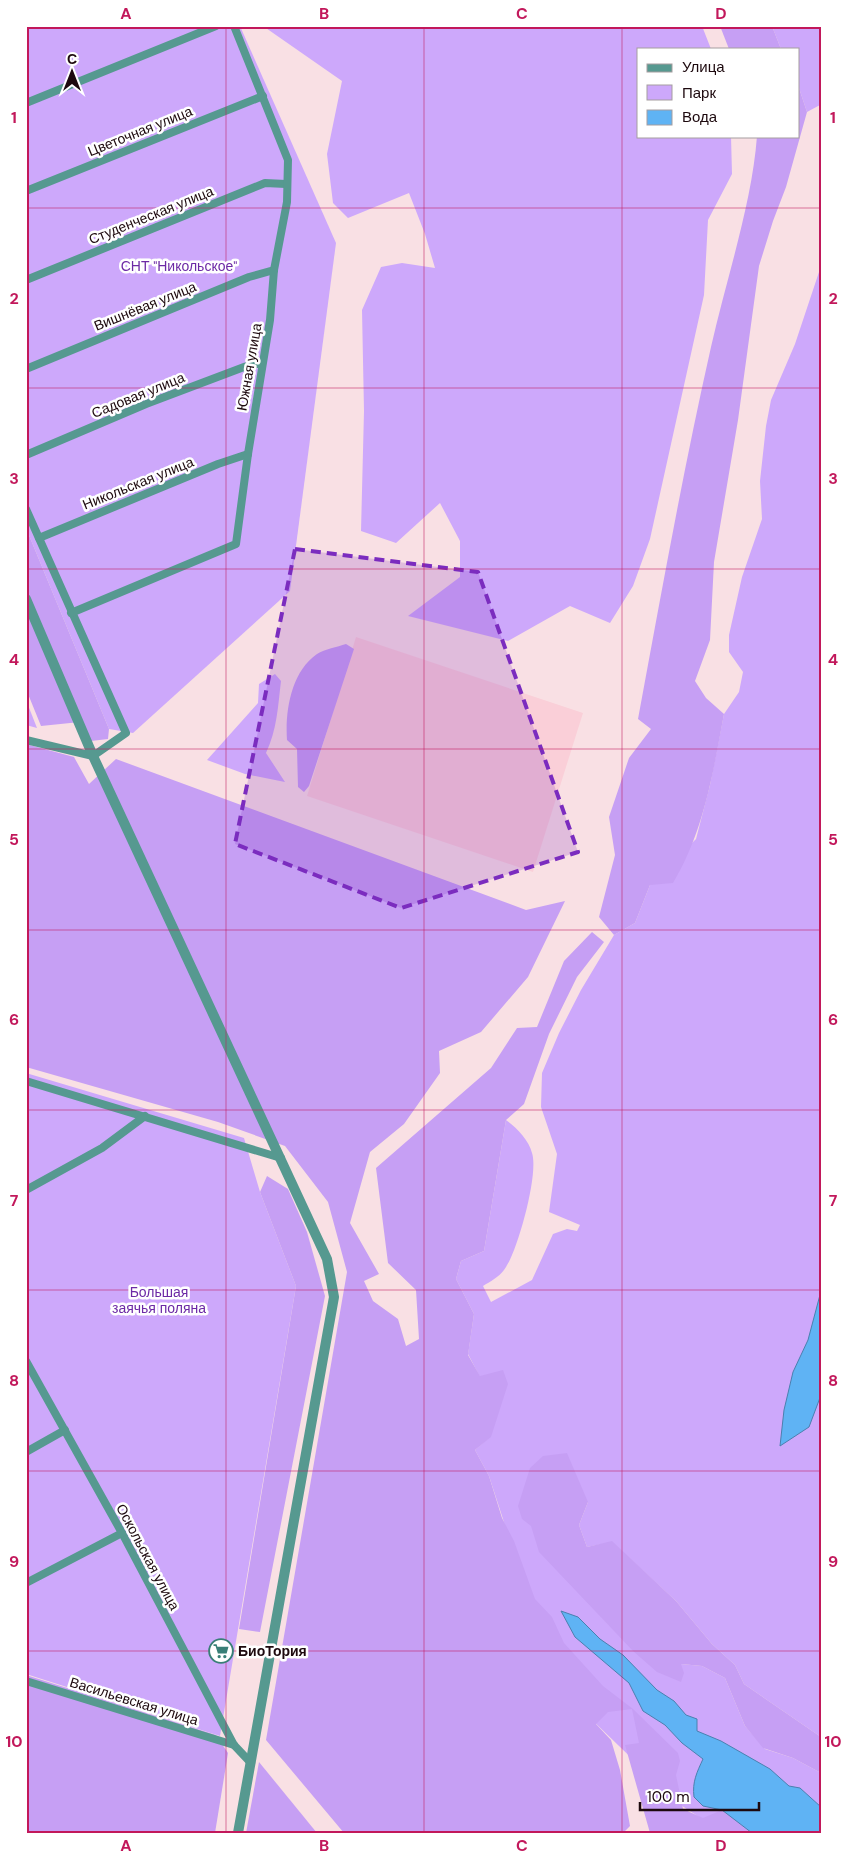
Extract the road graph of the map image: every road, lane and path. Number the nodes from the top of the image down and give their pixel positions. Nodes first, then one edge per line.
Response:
1 (216, 26) edge
2 (234, 26) edge
3 (263, 96) junction
4 (26, 103) edge
5 (286, 184) junction
6 (26, 191) edge
7 (274, 270) junction
8 (26, 280) edge
9 (261, 363) junction
10 (26, 369) edge
11 (248, 454) junction
12 (26, 455) edge
13 (26, 509) edge
14 (39, 538) junction
15 (26, 599) edge
16 (71, 613) junction
17 (26, 740) edge
18 (93, 756) junction
19 (26, 1081) edge
20 (145, 1116) junction
21 (281, 1158) junction
22 (26, 1190) edge
23 (26, 1361) edge
24 (65, 1430) junction
25 (26, 1452) edge
26 (122, 1533) junction
27 (26, 1583) edge
28 (26, 1681) edge
29 (234, 1746) junction
30 (251, 1763) junction
31 (238, 1833) edge

1 - 4 street
2 - 3 street, Южная улица
3 - 5 street, Южная улица
3 - 6 street, Цветочная улица
5 - 7 street, Южная улица
5 - 8 street, Студенческая улица
7 - 9 street, Южная улица
7 - 10 street, Вишнёвая улица
9 - 11 street, Южная улица
9 - 12 street, Садовая улица
11 - 14 street, Никольская улица
11 - 16 street, Южная улица
13 - 14 street
14 - 16 street
15 - 18 street
16 - 18 street
17 - 18 street
18 - 21 street
19 - 20 street
20 - 21 street
20 - 22 street
21 - 30 street
23 - 24 street, Оскольская улица
24 - 25 street
24 - 26 street, Оскольская улица
26 - 27 street
26 - 29 street, Оскольская улица
28 - 29 street, Васильевская улица
29 - 30 street, Оскольская улица
30 - 31 street

